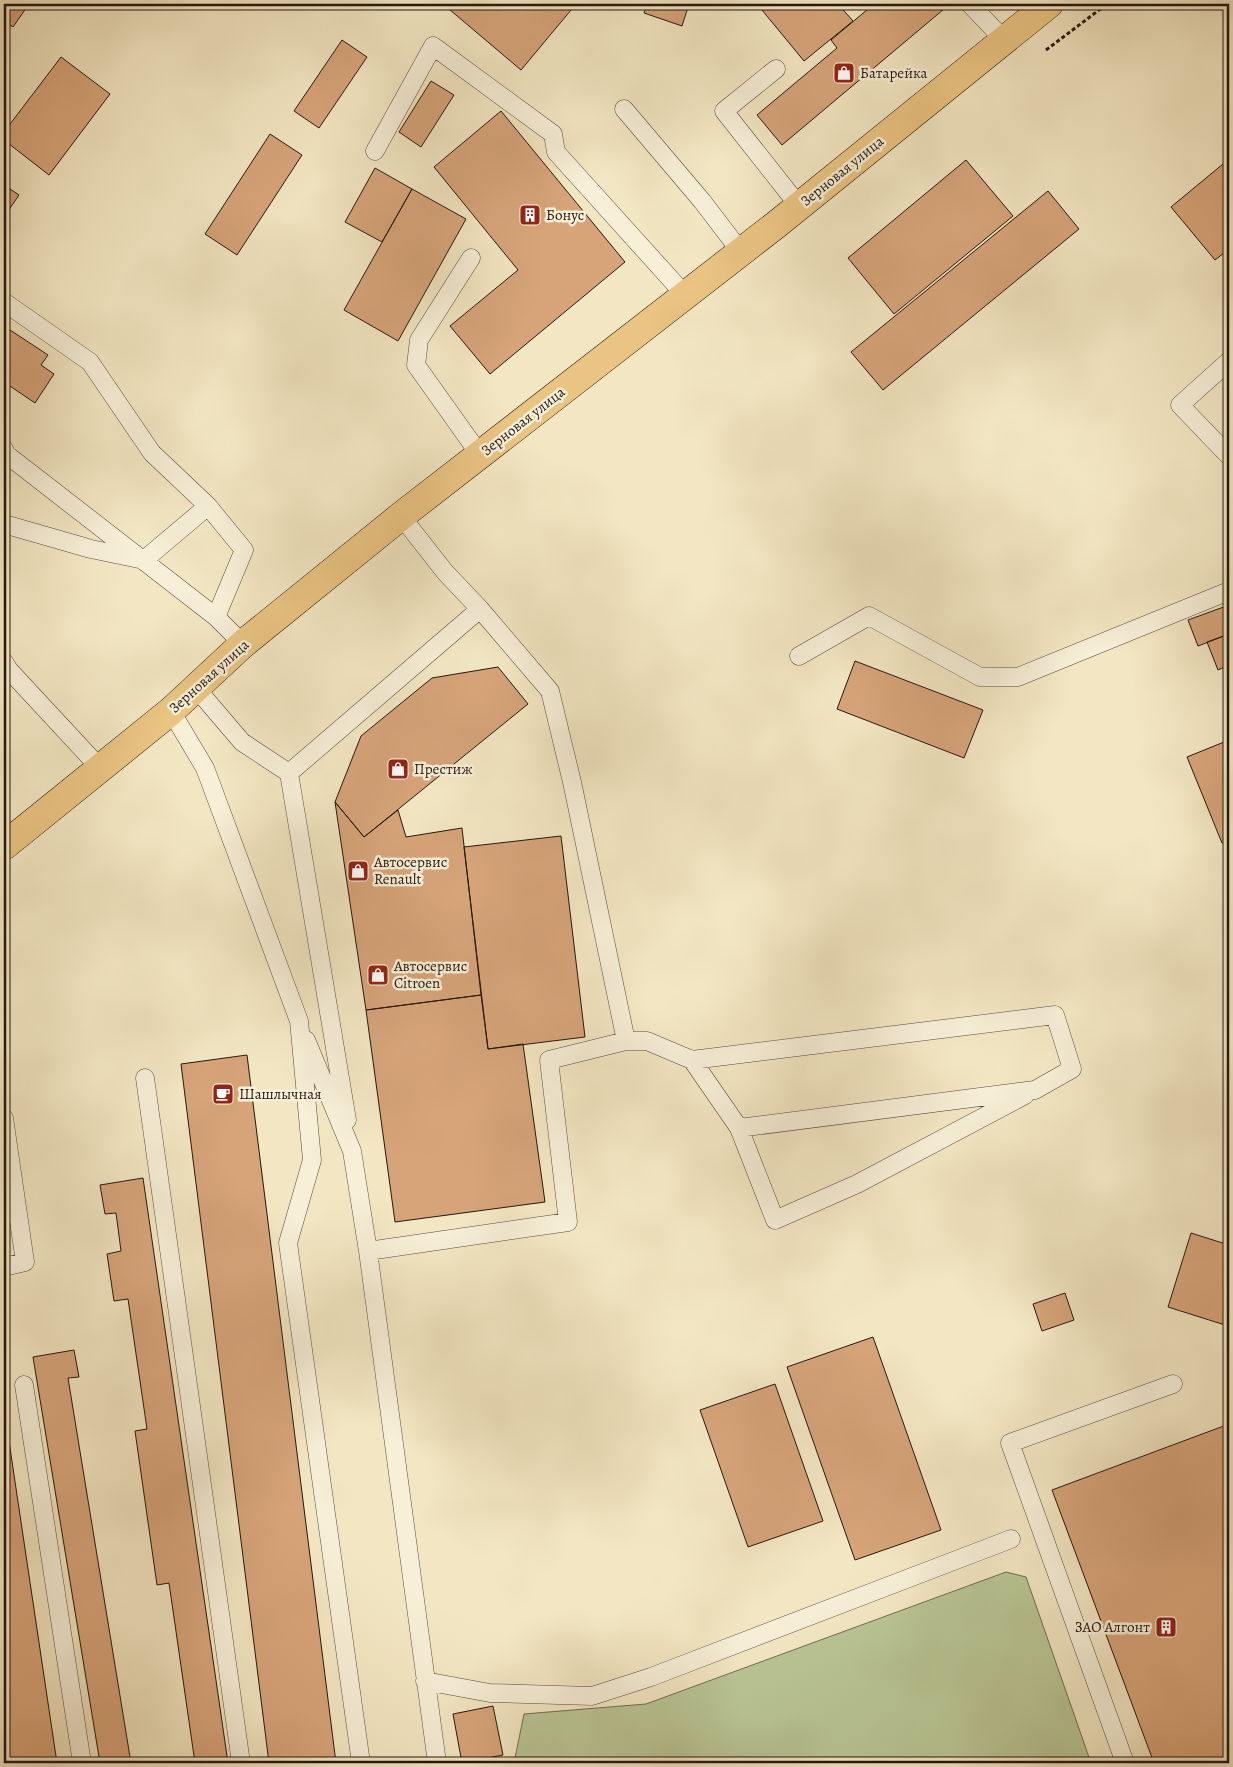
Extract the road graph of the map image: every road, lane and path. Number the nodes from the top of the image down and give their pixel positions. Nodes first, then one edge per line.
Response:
1 (970, 4) edge
2 (1049, 4) edge
3 (1107, 4) edge
4 (1004, 40) junction
5 (1046, 50) dead end
6 (776, 69) dead end
7 (624, 109) dead end
8 (375, 152) dead end
9 (799, 206) junction
10 (741, 252) junction
11 (471, 258) dead end
12 (685, 296) junction
13 (4, 302) edge
14 (1229, 361) edge
15 (5, 452) edge
16 (480, 455) junction
17 (1229, 456) edge
18 (208, 506) junction
19 (401, 516) junction
20 (4, 524) edge
21 (144, 560) junction
22 (1229, 592) edge
23 (480, 609) junction
24 (216, 617) junction
25 (243, 644) junction
26 (799, 656) dead end
27 (4, 662) edge
28 (196, 688) junction
29 (171, 711) junction
30 (100, 768) junction
31 (289, 773) junction
32 (4, 846) edge
33 (299, 1020) junction
34 (626, 1041) junction
35 (692, 1060) junction
36 (146, 1078) dead end
37 (1035, 1090) junction
38 (4, 1118) edge
39 (739, 1128) junction
40 (352, 1151) junction
41 (368, 1251) junction
42 (4, 1267) edge
43 (24, 1384) dead end
44 (1174, 1384) dead end
45 (1011, 1540) dead end
46 (425, 1681) junction
47 (82, 1763) edge
48 (241, 1763) edge
49 (361, 1763) edge
50 (437, 1763) edge
51 (1125, 1763) edge

1 - 4 lane
2 - 4 main road, Зерновая улица
3 - 5 path
4 - 9 main road, Зерновая улица
6 - 9 lane
7 - 10 lane
8 - 12 lane
9 - 10 main road, Зерновая улица
10 - 12 main road, Зерновая улица
11 - 16 lane
12 - 16 main road, Зерновая улица
13 - 18 lane
14 - 17 lane
15 - 21 lane
16 - 19 main road, Зерновая улица
18 - 21 lane
18 - 24 lane
19 - 23 lane
19 - 25 main road, Зерновая улица
20 - 21 lane
21 - 24 lane
22 - 26 lane
23 - 31 lane
23 - 34 lane
24 - 25 lane
25 - 28 main road, Зерновая улица
27 - 30 lane
28 - 29 main road, Зерновая улица
28 - 31 lane
29 - 30 main road, Зерновая улица
29 - 33 lane
30 - 32 main road, Зерновая улица
31 - 40 lane
33 - 40 lane
33 - 49 lane
34 - 35 lane
34 - 41 lane
35 - 37 lane
35 - 39 lane
36 - 48 lane
37 - 39 lane
37 - 39 lane
38 - 42 lane
40 - 41 lane
41 - 46 lane
43 - 47 lane
44 - 51 lane
45 - 46 lane
46 - 50 lane

